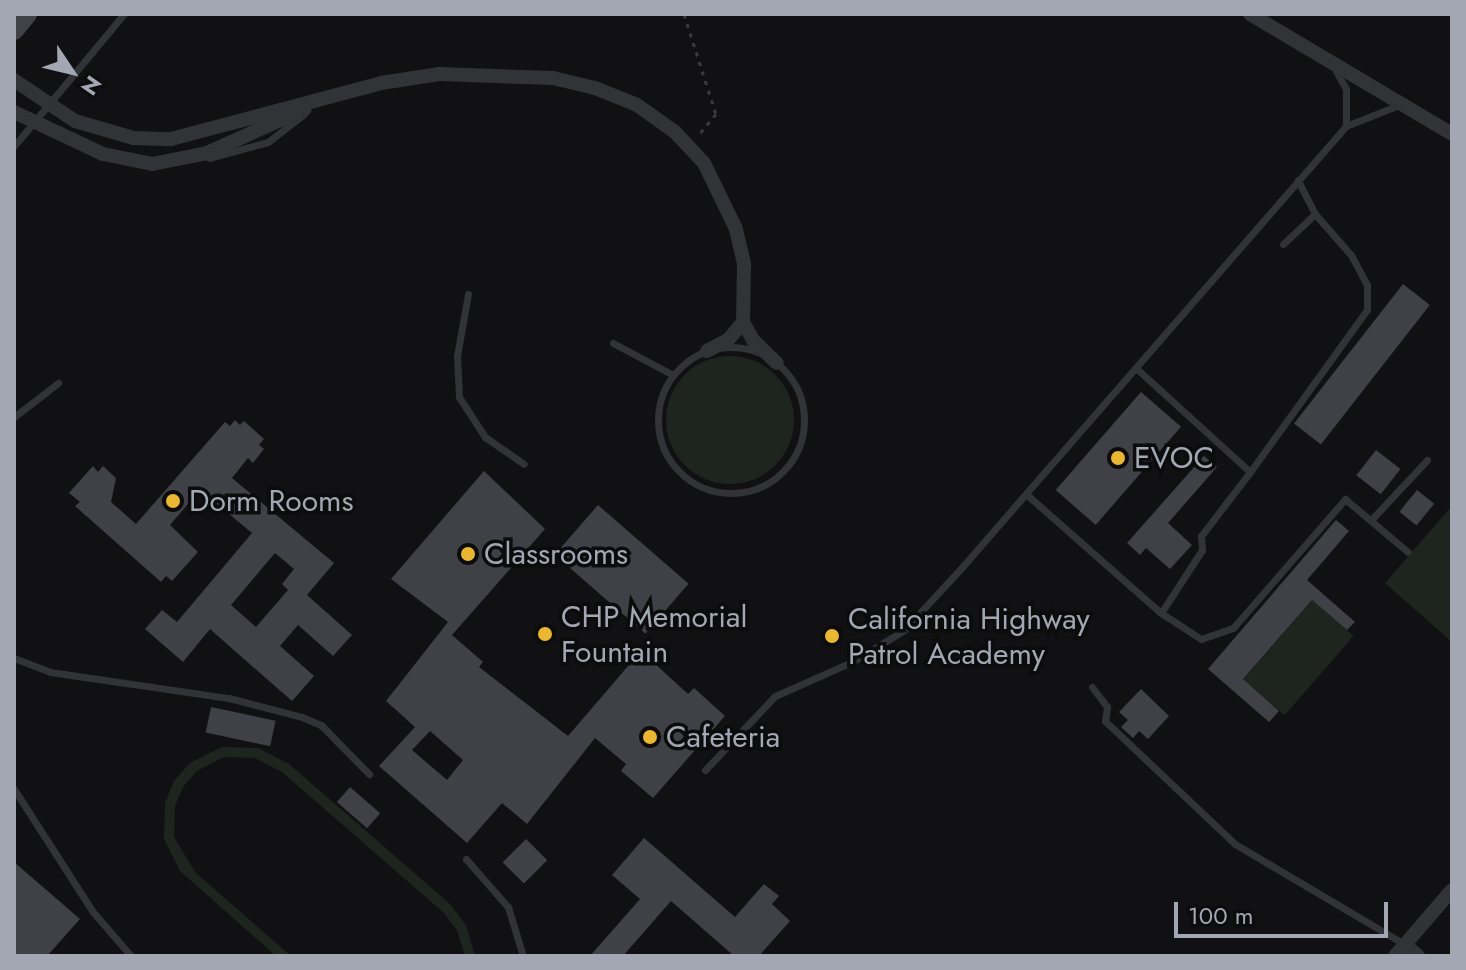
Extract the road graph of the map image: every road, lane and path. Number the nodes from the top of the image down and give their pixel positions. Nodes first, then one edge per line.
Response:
1 (27, 14) edge
2 (124, 14) edge
3 (684, 14) edge
4 (1250, 14) edge
5 (14, 30) edge
6 (1326, 58) junction
7 (14, 80) edge
8 (316, 103) junction
9 (48, 105) junction
10 (1400, 105) junction
11 (14, 112) edge
12 (32, 123) junction
13 (1346, 126) junction
14 (1452, 134) edge
15 (14, 146) edge
16 (690, 146) junction
17 (1298, 180) junction
18 (1315, 214) junction
19 (1283, 244) dead end
20 (468, 294) dead end
21 (743, 322) junction
22 (613, 343) dead end
23 (707, 351) junction
24 (777, 363) junction
25 (1137, 369) junction
26 (673, 375) junction
27 (58, 383) dead end
28 (14, 417) edge
29 (1427, 460) dead end
30 (524, 464) dead end
31 (1250, 472) junction
32 (1026, 494) junction
33 (1371, 520) junction
34 (1408, 552) dead end
35 (1161, 613) junction
36 (14, 658) edge
37 (1092, 687) dead end
38 (705, 770) dead end
39 (369, 774) dead end
40 (14, 789) edge
41 (466, 859) dead end
42 (1452, 890) edge
43 (1400, 950) edge
44 (131, 956) edge
45 (523, 956) edge
46 (1418, 956) edge

1 - 5 street
2 - 9 lane
3 - 16 path
4 - 6 street
6 - 10 street
6 - 13 lane
7 - 9 street
8 - 9 street
8 - 12 street
8 - 16 street
9 - 12 lane
10 - 13 lane
10 - 14 street
11 - 12 street
12 - 15 lane
13 - 17 lane
16 - 21 street
17 - 18 lane
17 - 25 lane
18 - 19 lane
18 - 31 lane
20 - 30 lane
21 - 23 street
21 - 24 street
22 - 26 lane
23 - 24 lane
23 - 26 lane
24 - 26 lane
25 - 31 lane
25 - 32 lane
27 - 28 lane
29 - 33 lane
31 - 35 lane
32 - 35 lane
32 - 38 lane
33 - 34 lane
33 - 35 lane
36 - 39 lane
37 - 43 lane
40 - 44 lane
41 - 45 lane
42 - 43 street
43 - 46 street

